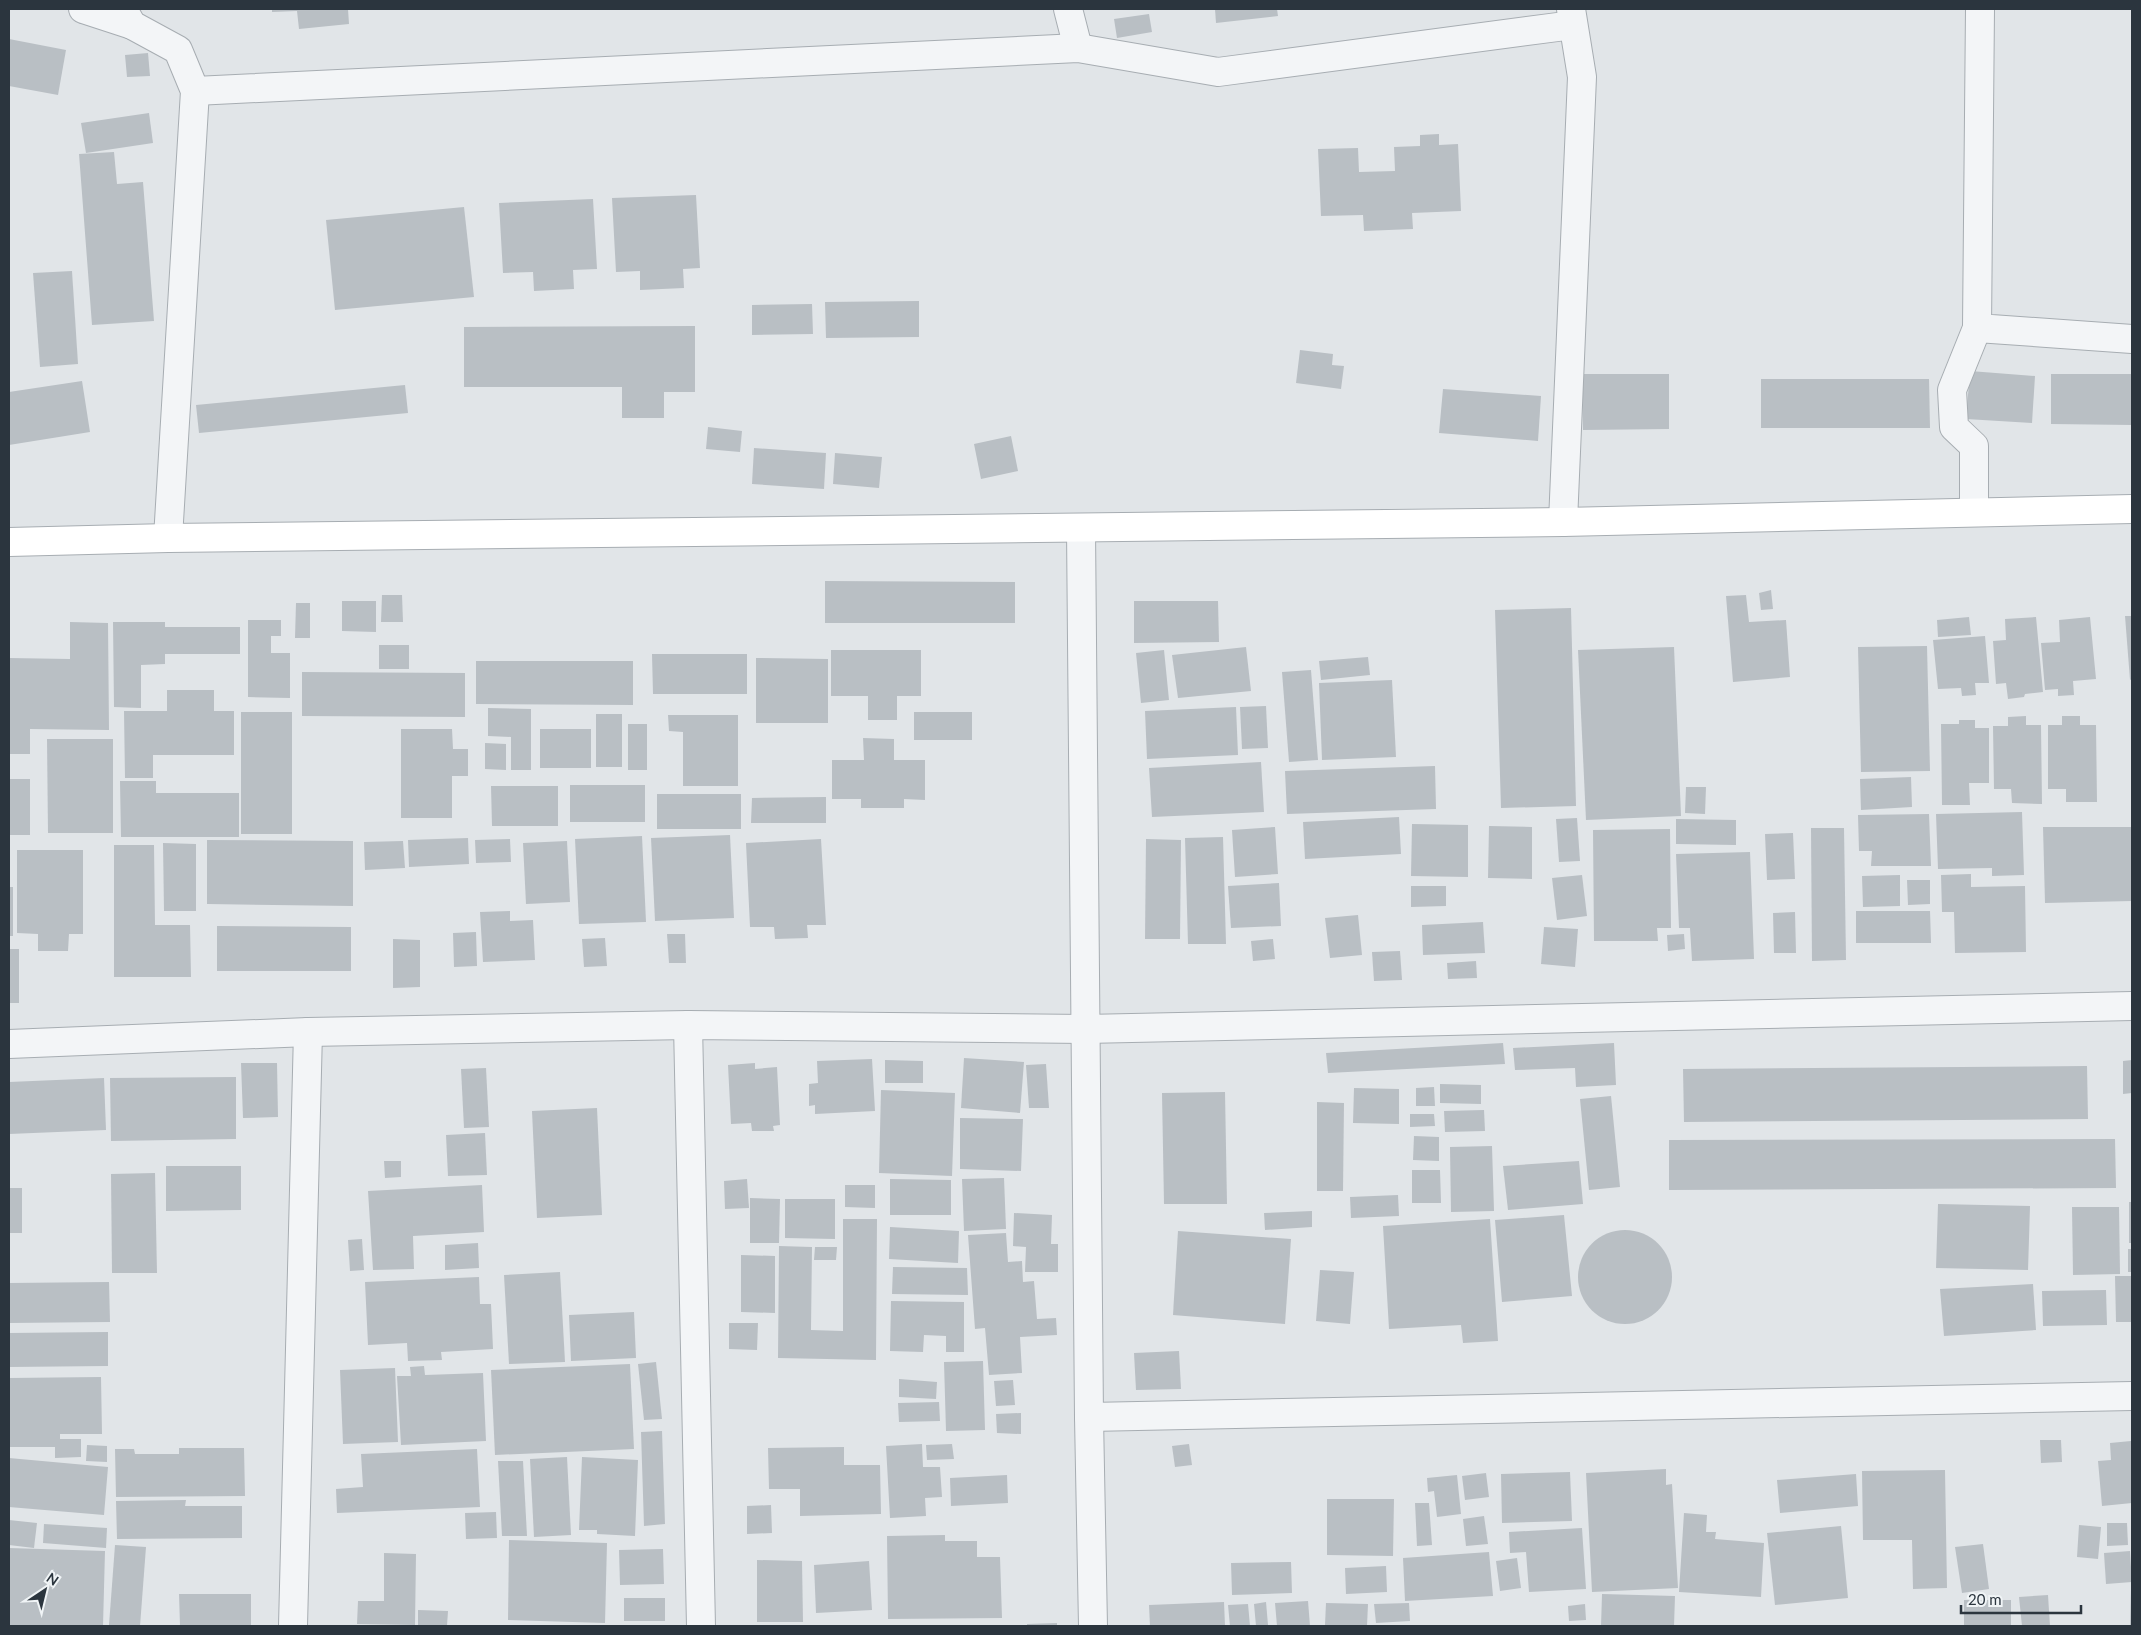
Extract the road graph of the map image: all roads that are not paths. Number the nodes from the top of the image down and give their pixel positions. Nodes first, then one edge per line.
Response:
1 (83, 9) edge
2 (1068, 9) edge
3 (1980, 9) edge
4 (127, 17) edge
5 (1572, 17) edge
6 (1078, 48) junction
7 (194, 90) junction
8 (1978, 328) junction
9 (2132, 338) edge
10 (2132, 509) edge
11 (1974, 512) junction
12 (1563, 522) junction
13 (1081, 529) junction
14 (168, 538) junction
15 (9, 542) edge
16 (2132, 1006) edge
17 (688, 1025) junction
18 (1085, 1029) junction
19 (308, 1032) junction
20 (9, 1044) edge
21 (2132, 1396) edge
22 (1089, 1417) junction
23 (293, 1626) edge
24 (701, 1626) edge
25 (1093, 1626) edge

1 - 4 street
2 - 6 street
3 - 8 street
4 - 7 street
5 - 6 street
5 - 12 street
6 - 7 street
7 - 14 street
8 - 9 street
8 - 11 street
10 - 11 street
11 - 12 street
12 - 13 street
13 - 14 street
13 - 18 street
14 - 15 street
16 - 18 street
17 - 18 street
17 - 19 street
17 - 24 street
18 - 22 street
19 - 20 street
19 - 23 street
21 - 22 street
22 - 25 street

